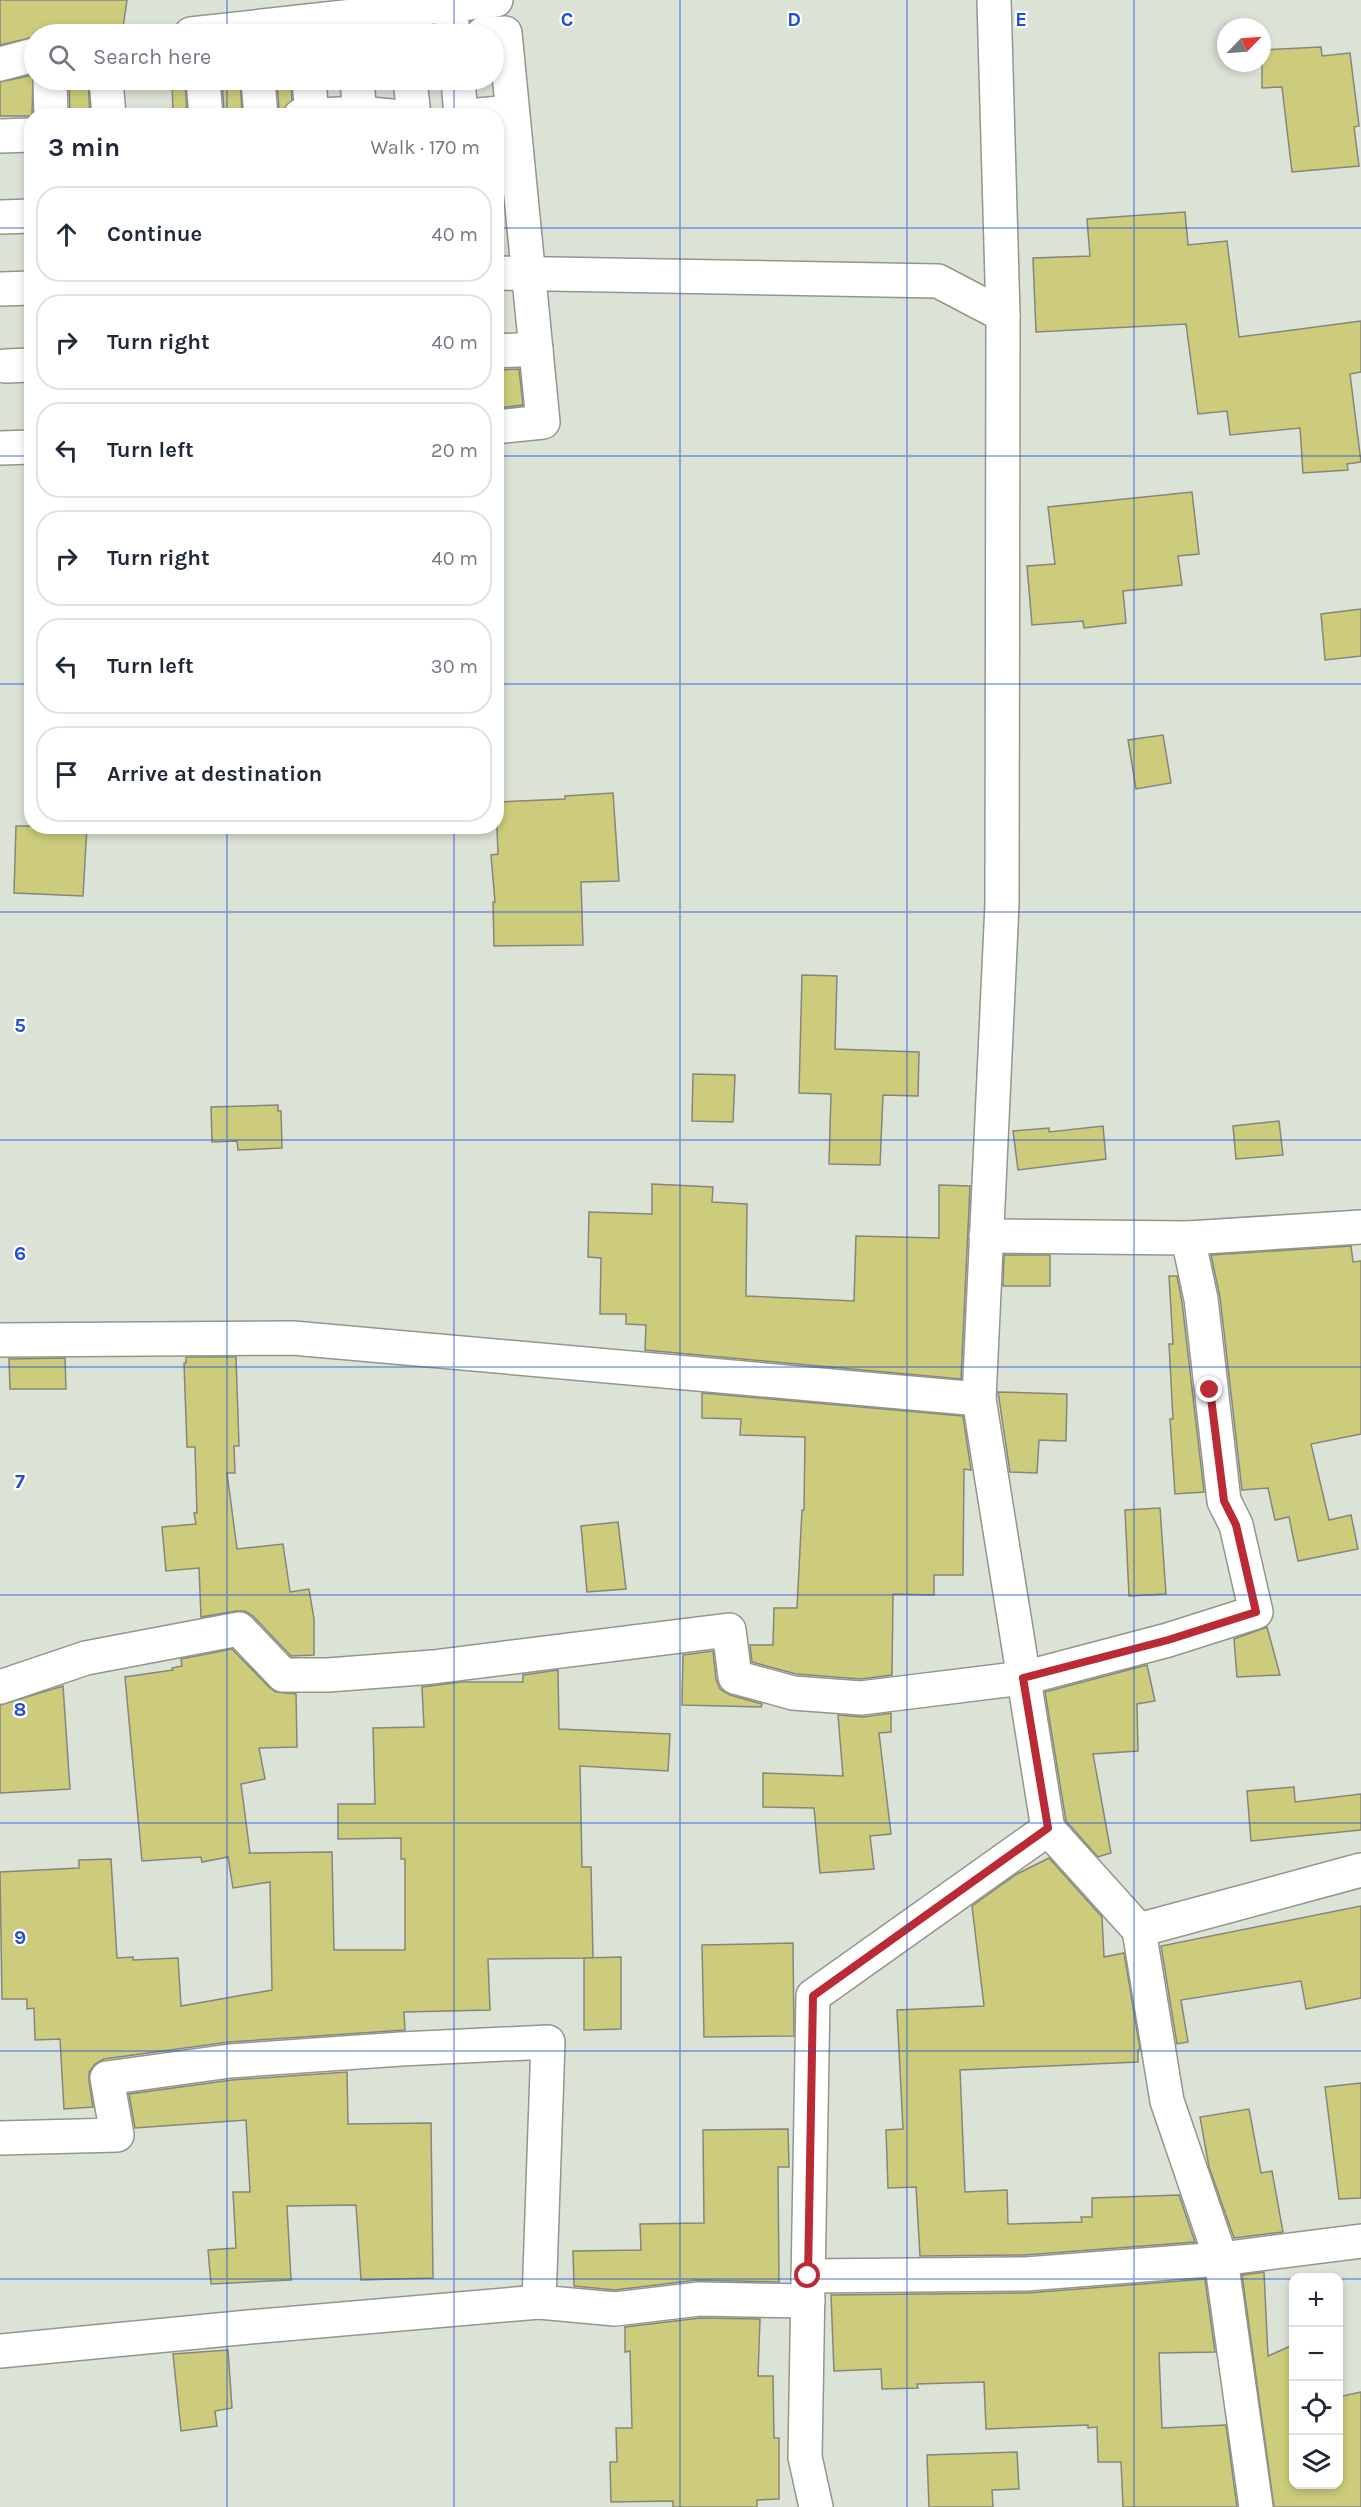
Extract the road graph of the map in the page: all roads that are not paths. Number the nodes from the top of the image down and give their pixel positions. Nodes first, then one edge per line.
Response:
1 (498, 0) edge
2 (993, 0) edge
3 (452, 20) edge
4 (405, 23) edge
5 (378, 24) edge
6 (495, 24) edge
7 (24, 58) edge
8 (0, 64) edge
9 (504, 77) edge
10 (50, 90) edge
11 (107, 90) edge
12 (204, 90) edge
13 (259, 90) edge
14 (309, 90) edge
15 (361, 90) edge
16 (411, 90) edge
17 (459, 90) edge
18 (51, 108) edge
19 (108, 108) edge
20 (205, 108) edge
21 (260, 108) edge
22 (308, 108) edge
23 (368, 108) edge
24 (413, 108) edge
25 (460, 108) edge
26 (512, 112) junction
27 (504, 113) edge
28 (24, 135) edge
29 (0, 136) edge
30 (509, 192) edge
31 (24, 216) edge
32 (0, 217) edge
33 (504, 273) edge
34 (528, 273) junction
35 (24, 288) edge
36 (0, 289) edge
37 (1002, 315) junction
38 (536, 349) junction
39 (504, 351) edge
40 (504, 426) edge
41 (24, 447) edge
42 (0, 448) edge
43 (1361, 1227) edge
44 (986, 1236) junction
45 (1188, 1238) junction
46 (0, 1340) edge
47 (979, 1399) junction
48 (1023, 1678) junction
49 (0, 1687) edge
50 (1048, 1828) junction
51 (1361, 1870) edge
52 (1139, 1930) junction
53 (0, 2138) edge
54 (1361, 2241) edge
55 (1221, 2259) junction
56 (808, 2288) junction
57 (539, 2302) junction
58 (0, 2351) edge
59 (816, 2507) edge
60 (1256, 2507) edge

1 - 3 street
1 - 6 street
2 - 37 street
3 - 4 street
4 - 5 street
7 - 8 street
9 - 26 street
10 - 18 street
11 - 19 street
12 - 20 street
13 - 21 street
14 - 22 street
15 - 23 street
16 - 24 street
17 - 25 street
26 - 27 street
26 - 30 street
28 - 29 street
30 - 34 street
31 - 32 street
33 - 34 street
34 - 37 street
34 - 38 street
35 - 36 street
37 - 44 street
38 - 39 street
38 - 40 street
41 - 42 street
43 - 45 street
44 - 45 street
44 - 47 street
45 - 48 street
46 - 47 street
47 - 48 street
48 - 49 street
48 - 50 street
50 - 52 street
50 - 56 street
51 - 52 street
52 - 55 street
53 - 57 street
54 - 55 street
55 - 56 street
55 - 60 street
56 - 57 street
56 - 59 street
57 - 58 street

